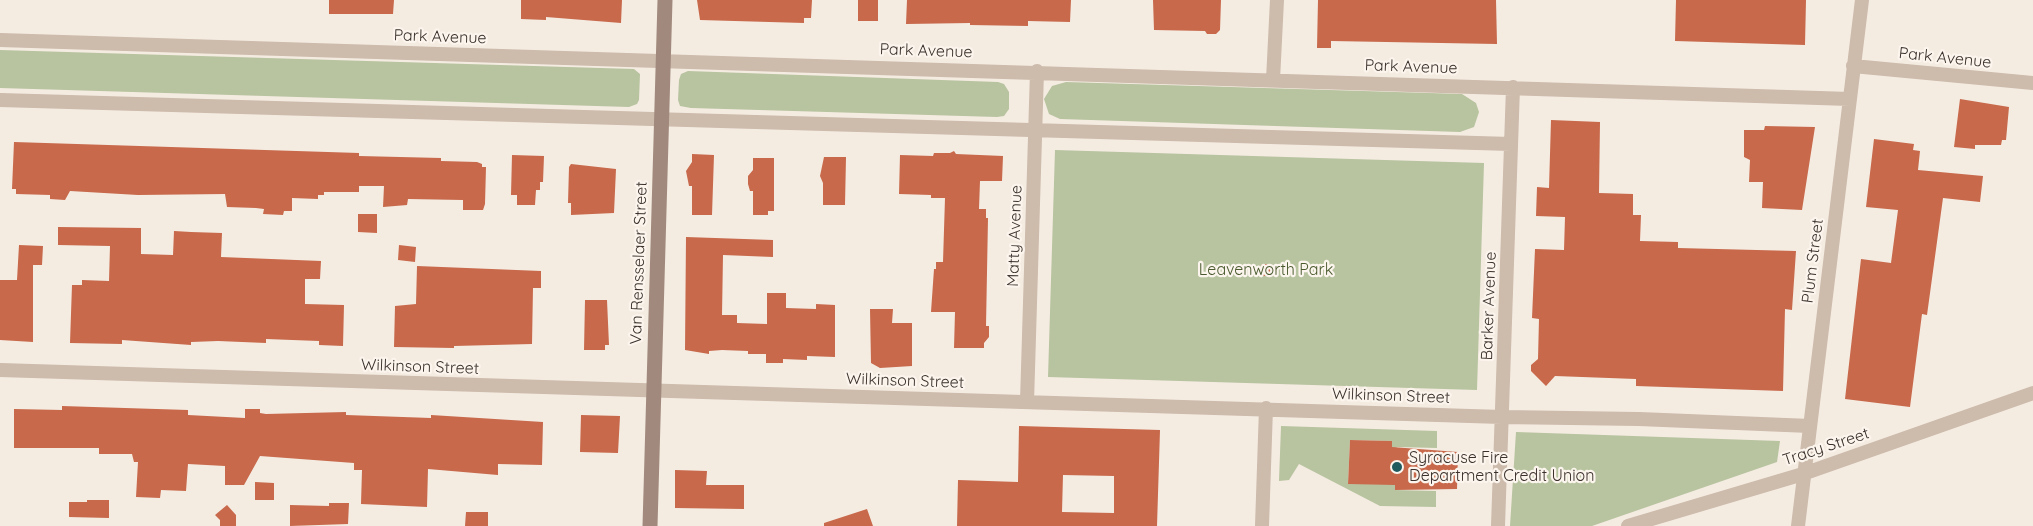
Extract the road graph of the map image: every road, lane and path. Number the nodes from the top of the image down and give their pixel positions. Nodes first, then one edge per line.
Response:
1 (665, 0) edge
2 (1277, 0) edge
3 (1862, 0) edge
4 (0, 40) edge
5 (663, 61) junction
6 (1853, 66) junction
7 (1037, 71) junction
8 (1273, 80) junction
9 (2033, 83) edge
10 (1513, 87) junction
11 (1850, 99) junction
12 (0, 100) edge
13 (662, 120) junction
14 (1035, 131) junction
15 (1511, 144) junction
16 (0, 370) edge
17 (654, 392) junction
18 (2033, 393) edge
19 (1027, 402) junction
20 (1266, 408) junction
21 (1502, 417) junction
22 (1810, 426) junction
23 (1803, 474) junction
24 (650, 526) edge
25 (1262, 526) edge
26 (1498, 526) edge
27 (1628, 526) edge
28 (1798, 526) edge

1 - 5 street, Van Rensselaer Street
2 - 8 street
3 - 6 street, Plum Street
4 - 5 street, Park Avenue
5 - 7 street, Park Avenue
5 - 13 street, Van Rensselaer Street
6 - 9 street, Park Avenue
6 - 11 street, Plum Street
7 - 8 street, Park Avenue
7 - 14 street, Matty Avenue
8 - 10 street, Park Avenue
10 - 11 street, Park Avenue
10 - 15 street, Barker Avenue
11 - 22 street, Plum Street
12 - 13 street
13 - 14 street
13 - 17 street, Van Rensselaer Street
14 - 15 street
14 - 19 street, Matty Avenue
15 - 21 street, Barker Avenue
16 - 17 street, Wilkinson Street
17 - 19 street, Wilkinson Street
17 - 24 street, Van Rensselaer Street
18 - 23 street, Tracy Street
19 - 20 street, Wilkinson Street
20 - 21 street, Wilkinson Street
20 - 25 street
21 - 22 street, Wilkinson Street
21 - 26 street, Barker Avenue
22 - 23 street, Plum Street
23 - 27 street, Tracy Street
23 - 28 street, Plum Street

